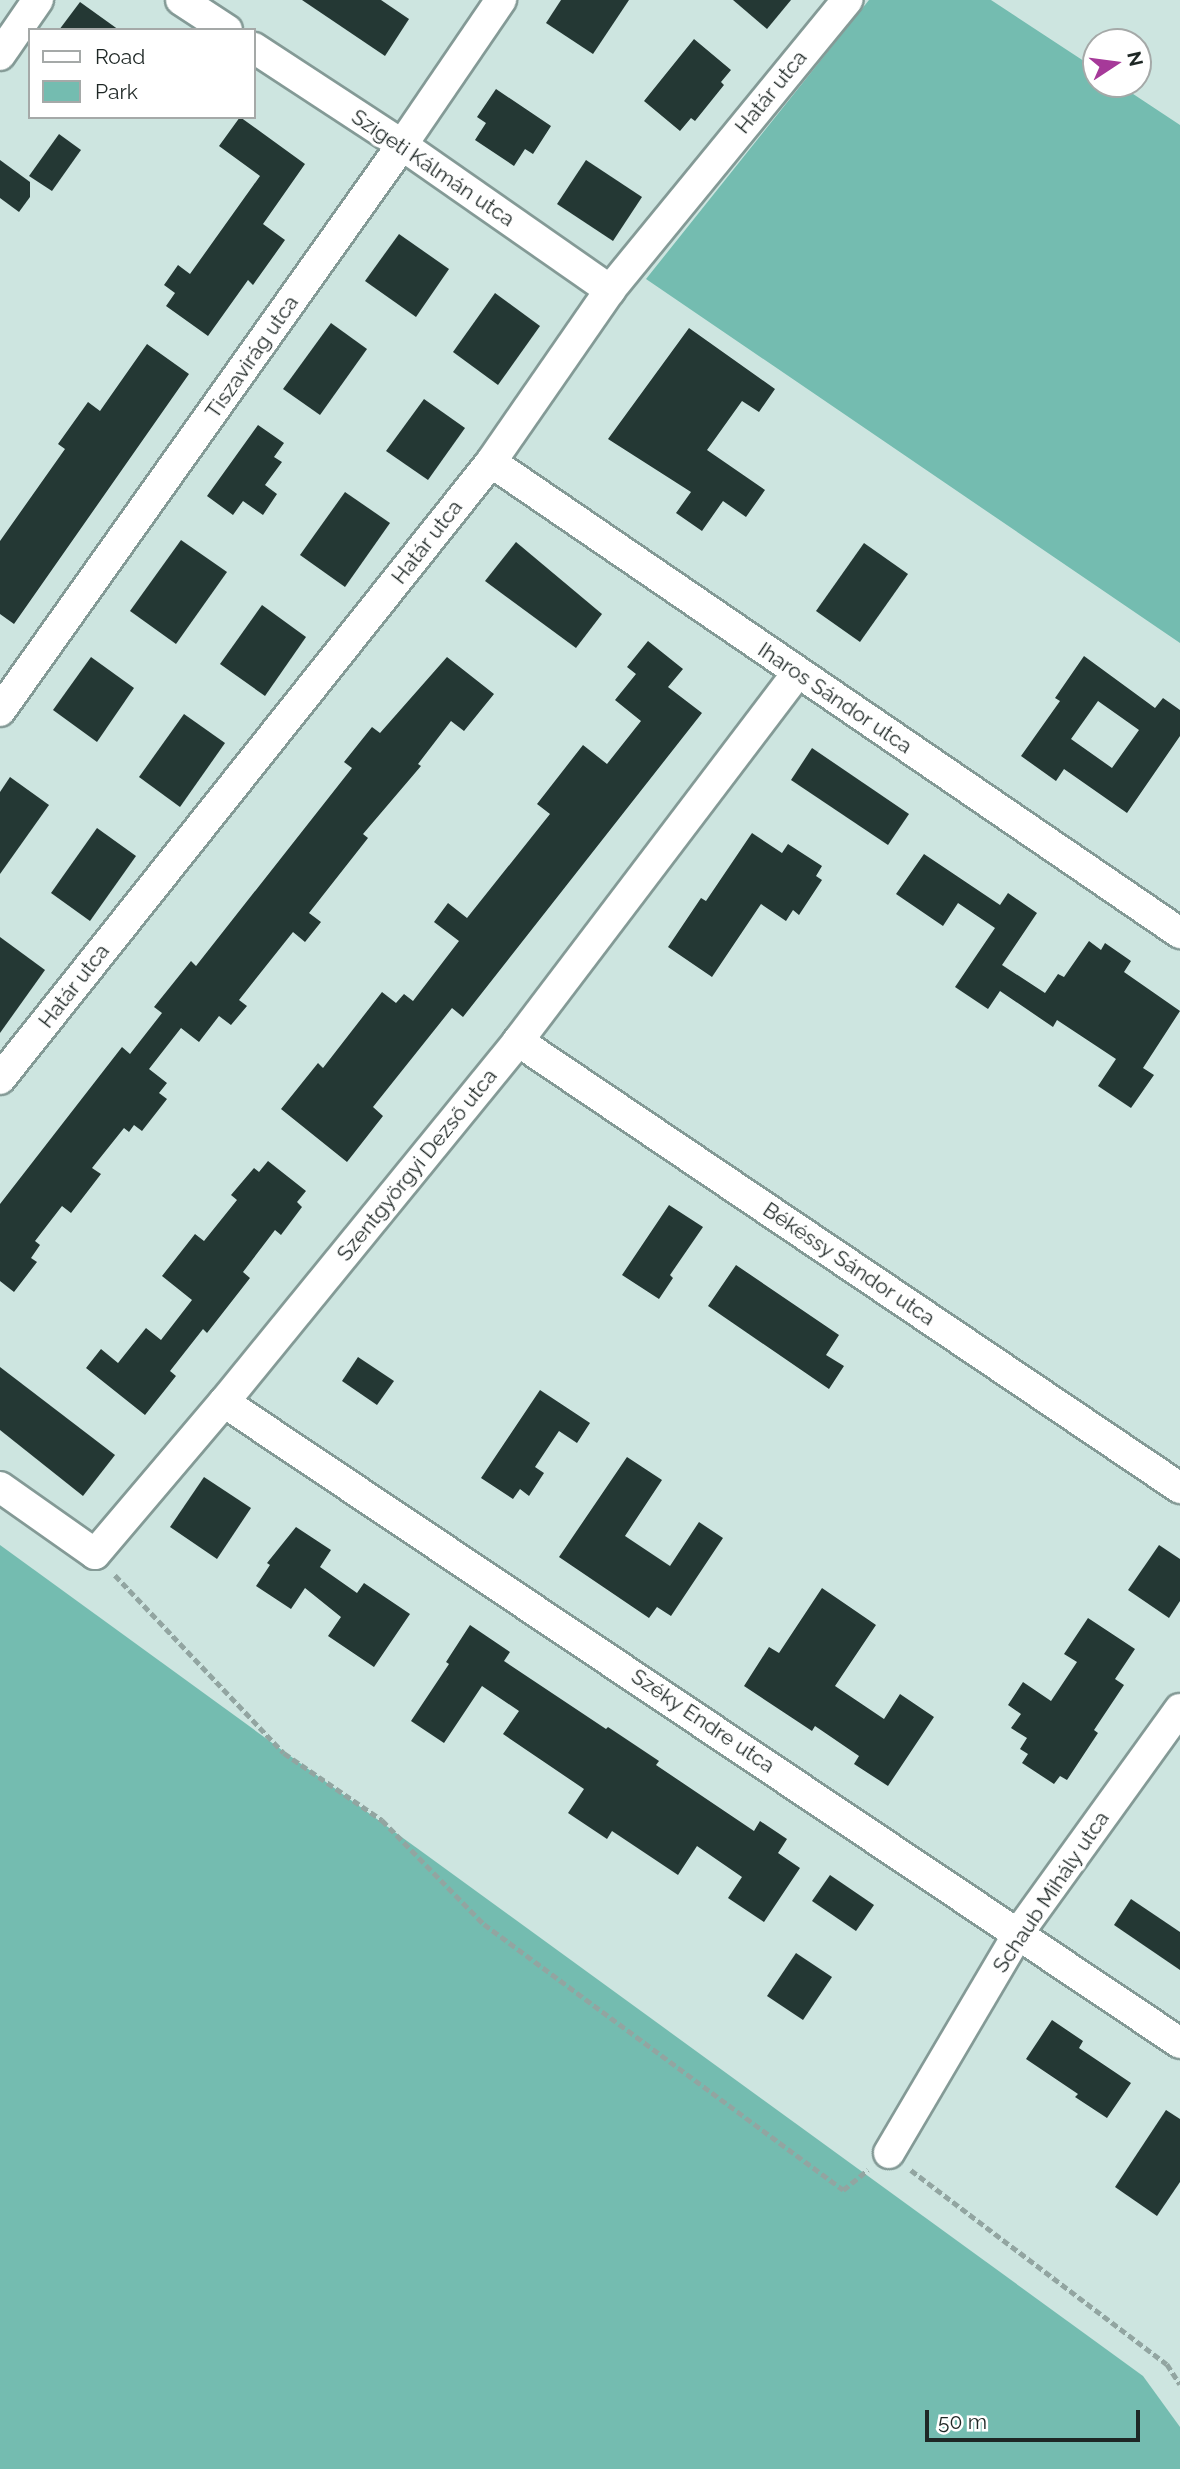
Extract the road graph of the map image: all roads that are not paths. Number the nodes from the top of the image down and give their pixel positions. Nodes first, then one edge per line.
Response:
1 (38, 0) edge
2 (181, 0) edge
3 (501, 0) edge
4 (846, 0) edge
5 (223, 28) edge
6 (256, 49) edge
7 (0, 55) edge
8 (402, 145) junction
9 (610, 290) junction
10 (491, 462) junction
11 (797, 673) junction
12 (0, 711) edge
13 (1180, 933) edge
14 (518, 1041) junction
15 (0, 1079) edge
16 (224, 1402) junction
17 (0, 1487) edge
18 (1180, 1488) edge
19 (1180, 1709) edge
20 (1019, 1932) junction
21 (1180, 2043) edge
22 (889, 2153) road end

1 - 7 street
2 - 5 street
3 - 8 street, Tiszavirág utca
4 - 9 street, Határ utca
6 - 8 street, Szigeti Kálmán utca
8 - 9 street, Szigeti Kálmán utca
8 - 12 street, Tiszavirág utca
9 - 10 street, Határ utca
10 - 11 street, Iharos Sándor utca
10 - 15 street, Határ utca
11 - 13 street, Iharos Sándor utca
11 - 14 street, Szentgyörgyi Dezső utca
14 - 16 street, Szentgyörgyi Dezső utca
14 - 18 street, Békéssy Sándor utca
16 - 17 street, Szentgyörgyi Dezső utca
16 - 20 street, Széky Endre utca
19 - 20 street, Schaub Mihály utca
20 - 21 street, Széky Endre utca
20 - 22 street, Schaub Mihály utca

